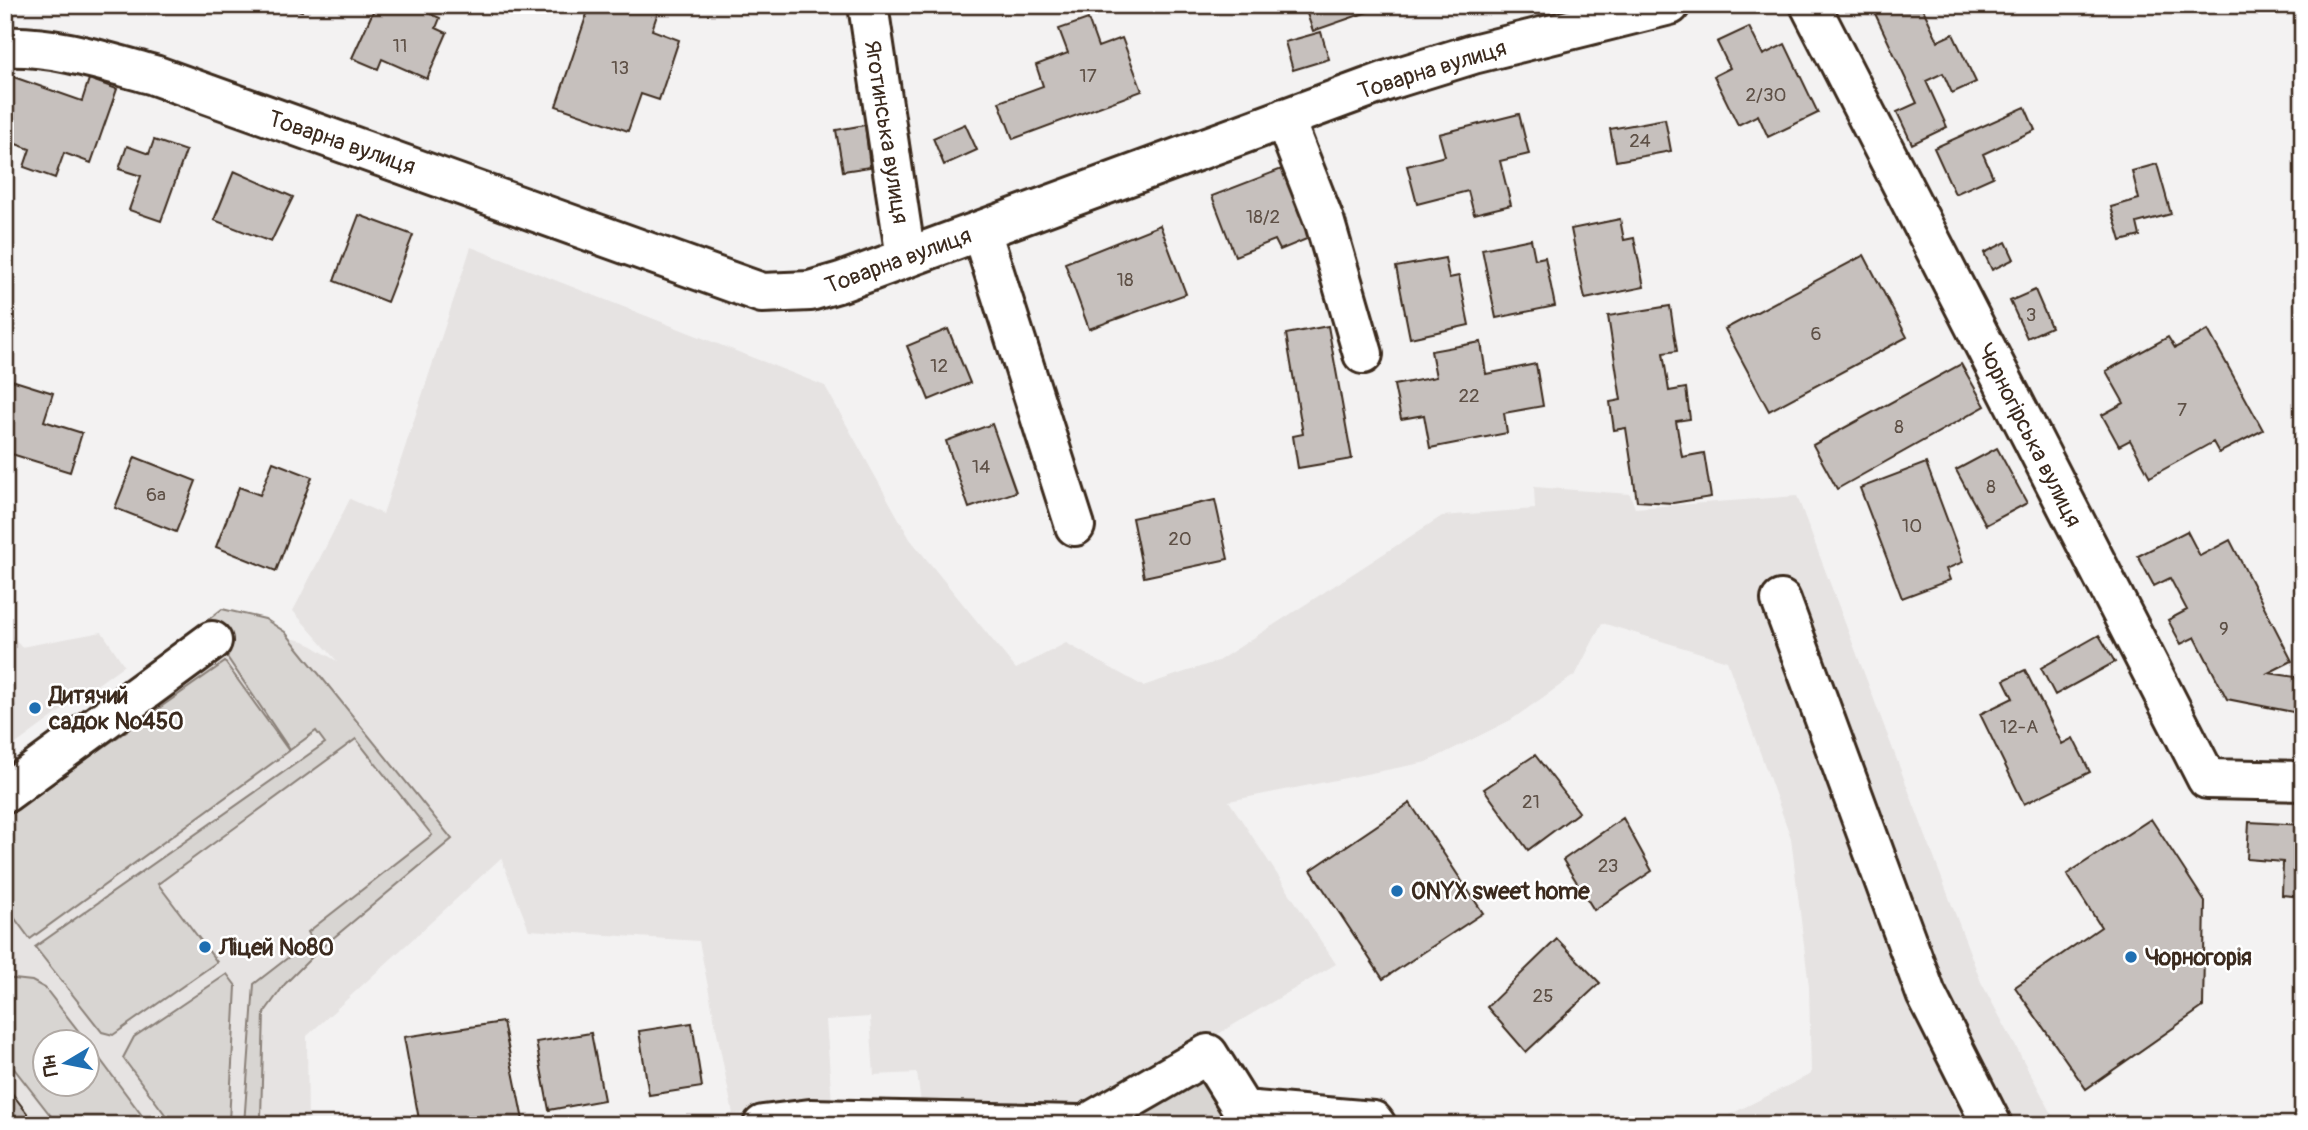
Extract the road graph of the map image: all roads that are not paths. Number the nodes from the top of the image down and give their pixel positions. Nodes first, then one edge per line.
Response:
1 (868, 5) edge
2 (1670, 5) edge
3 (1810, 5) edge
4 (5, 47) edge
5 (1284, 118) junction
6 (981, 231) junction
7 (906, 258) junction
8 (1363, 354) dead end
9 (1075, 526) dead end
10 (1781, 600) dead end
11 (212, 641) dead end
12 (2303, 781) edge
13 (5, 793) edge
14 (812, 1122) edge
15 (763, 1125) edge
16 (1083, 1125) edge
17 (1376, 1125) edge
18 (1993, 1125) edge

1 - 7 street, Яготинська вулиця
2 - 5 street, Товарна вулиця
3 - 12 street, Чорногірська вулиця
4 - 7 street, Товарна вулиця
5 - 6 street, Товарна вулиця
5 - 8 street
6 - 7 street, Товарна вулиця
6 - 9 street
10 - 18 street
11 - 13 street
14 - 15 street
14 - 16 street
16 - 17 street

